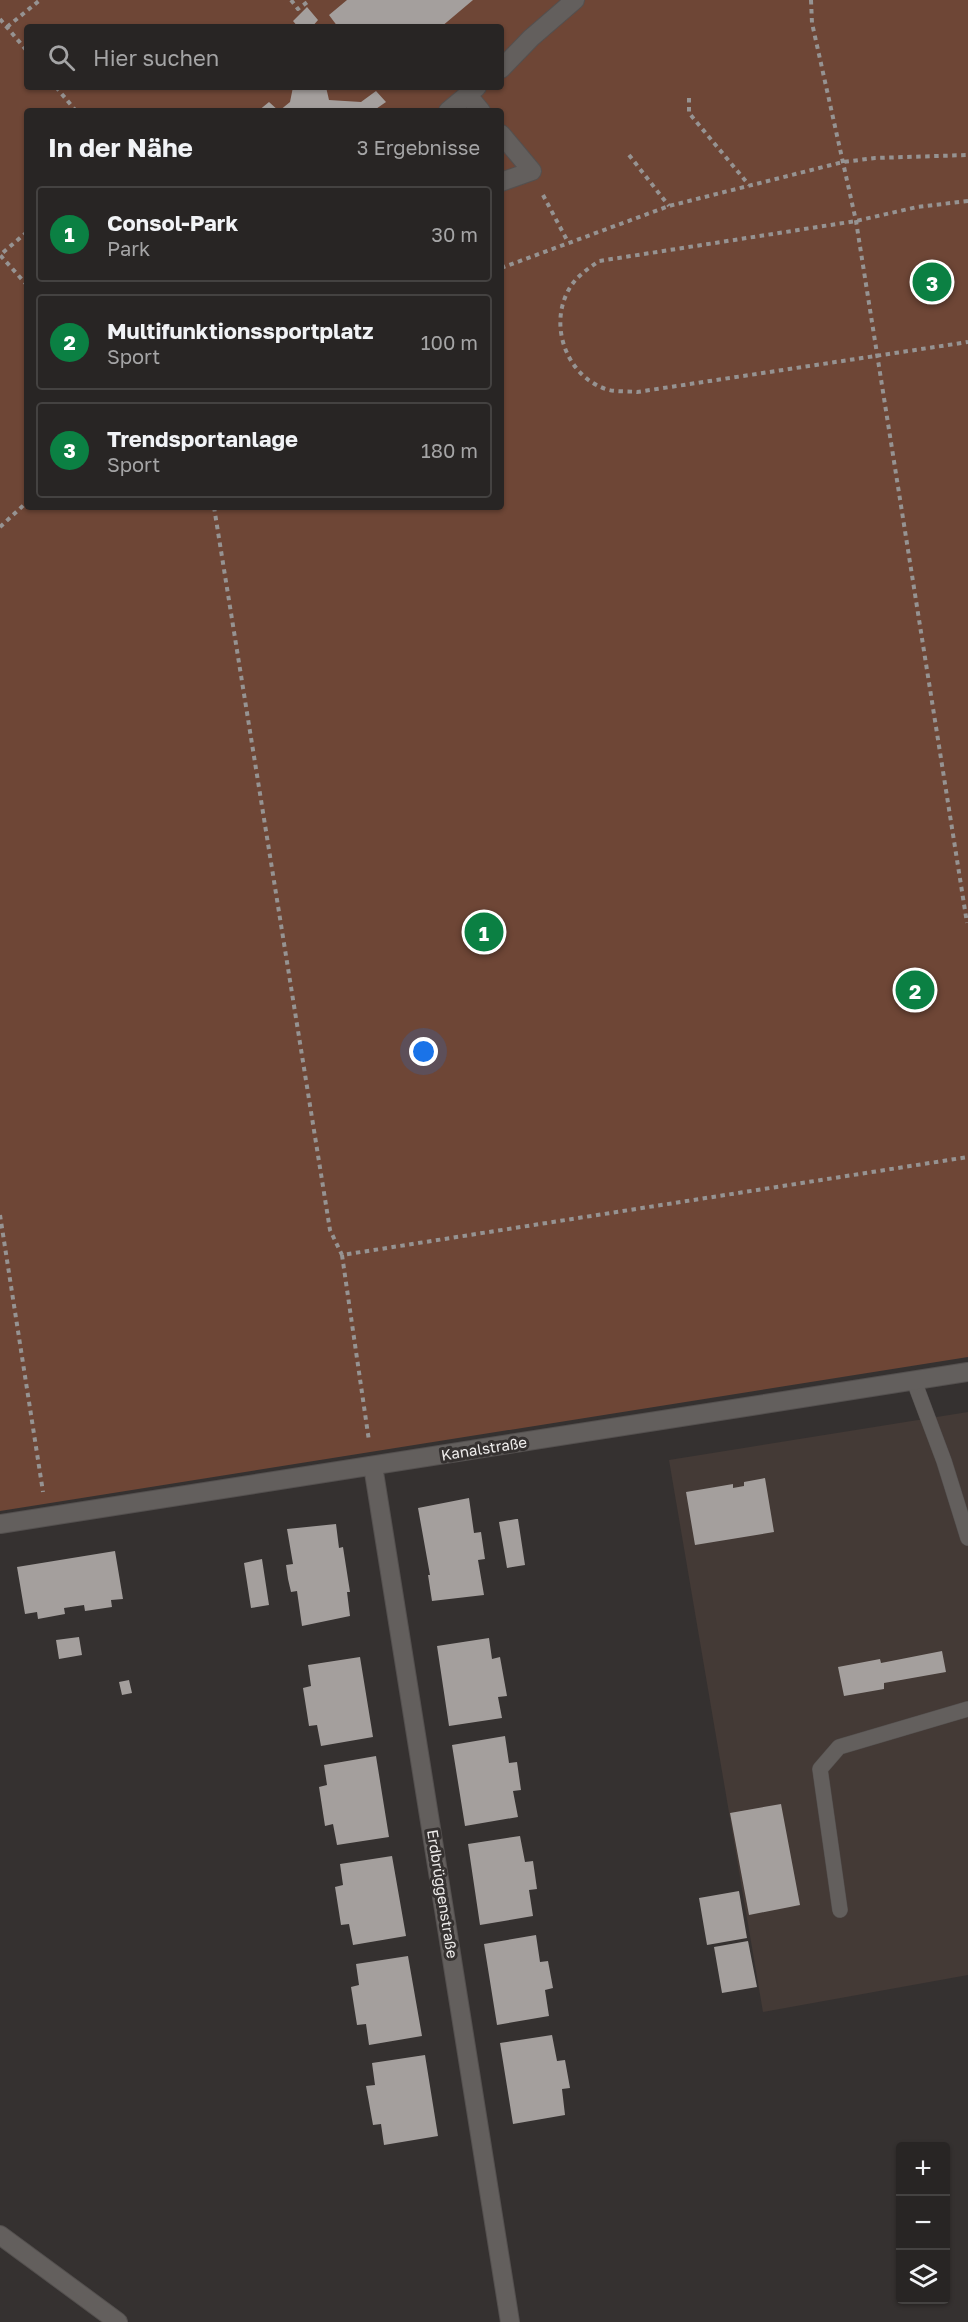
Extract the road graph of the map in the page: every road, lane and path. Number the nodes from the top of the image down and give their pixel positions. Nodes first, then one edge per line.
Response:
1 (40, 0) edge
2 (291, 0) edge
3 (310, 0) edge
4 (575, 0) edge
5 (811, 0) edge
6 (0, 19) edge
7 (7, 27) junction
8 (24, 47) edge
9 (504, 66) edge
10 (58, 90) edge
11 (472, 91) edge
12 (689, 98) dead end
13 (74, 108) edge
14 (452, 108) edge
15 (480, 108) edge
16 (504, 138) edge
17 (629, 155) dead end
18 (968, 155) edge
19 (843, 162) junction
20 (532, 171) junction
21 (504, 181) edge
22 (748, 185) junction
23 (968, 201) edge
24 (669, 206) junction
25 (856, 221) junction
26 (24, 235) edge
27 (568, 242) junction
28 (504, 267) edge
29 (24, 282) edge
30 (968, 342) edge
31 (879, 355) junction
32 (24, 505) edge
33 (214, 510) edge
34 (0, 527) edge
35 (967, 923) edge
36 (968, 1157) edge
37 (0, 1215) edge
38 (342, 1255) junction
39 (968, 1372) edge
40 (914, 1381) junction
41 (373, 1466) junction
42 (47, 1516) junction
43 (0, 1524) edge
44 (968, 1538) edge
45 (968, 1709) edge
46 (840, 1910) dead end
47 (0, 2235) edge
48 (118, 2322) edge
49 (510, 2322) edge

1 - 7 path
2 - 3 path
4 - 9 street
5 - 19 path
6 - 7 path
7 - 8 path
10 - 13 path
11 - 14 street
11 - 15 street
12 - 22 path
16 - 20 street
17 - 24 path
18 - 19 path
19 - 22 path
19 - 25 path
20 - 21 street
20 - 27 path
22 - 24 path
23 - 25 path
24 - 27 path
25 - 31 path
25 - 31 path
26 - 29 path
27 - 28 path
30 - 31 path
31 - 35 path
32 - 34 path
33 - 38 path
36 - 38 path
37 - 42 path
38 - 41 path
39 - 40 street, Kanalstraße
40 - 41 street, Kanalstraße
40 - 44 lane
41 - 42 street, Kanalstraße
41 - 49 street, Erdbrüggenstraße
42 - 43 street, Kanalstraße
45 - 46 lane
47 - 48 street

